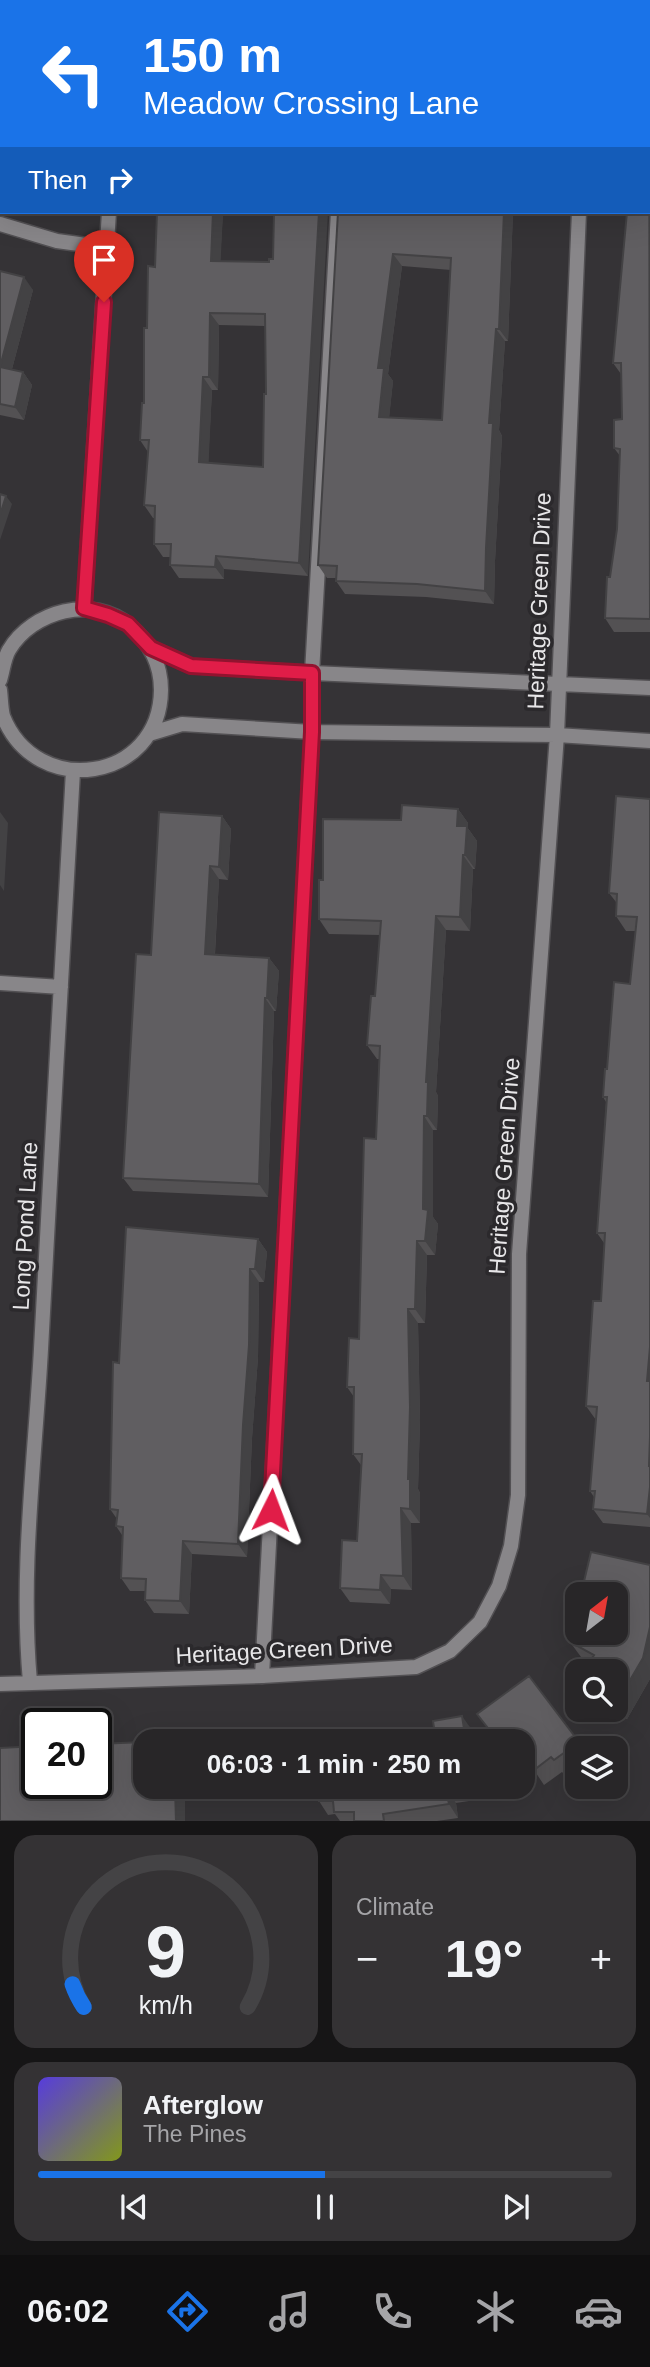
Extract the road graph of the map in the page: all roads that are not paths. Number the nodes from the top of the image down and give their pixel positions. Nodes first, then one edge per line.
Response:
1 (109, 214) edge
2 (338, 214) edge
3 (579, 214) edge
4 (0, 225) edge
5 (108, 248) junction
6 (84, 608) junction
7 (151, 648) junction
8 (312, 673) junction
9 (0, 680) edge
10 (559, 684) junction
11 (650, 688) edge
12 (0, 690) edge
13 (312, 732) junction
14 (149, 734) junction
15 (557, 735) junction
16 (650, 741) edge
17 (73, 771) junction
18 (0, 983) edge
19 (61, 987) junction
20 (262, 1676) junction
21 (30, 1682) junction
22 (0, 1684) edge

1 - 5 street
2 - 8 street
3 - 10 street, Heritage Green Drive
4 - 5 street
5 - 6 street
6 - 7 street
6 - 9 street
7 - 8 street
7 - 14 street
8 - 10 street
8 - 13 street
10 - 11 street
10 - 15 street, Heritage Green Drive
12 - 17 street
13 - 14 street
13 - 15 street
13 - 20 street
14 - 17 street
15 - 16 street
15 - 20 street, Heritage Green Drive
17 - 19 street, Long Pond Lane
18 - 19 street
19 - 21 street, Long Pond Lane
20 - 21 street, Heritage Green Drive
21 - 22 street, Heritage Green Drive

